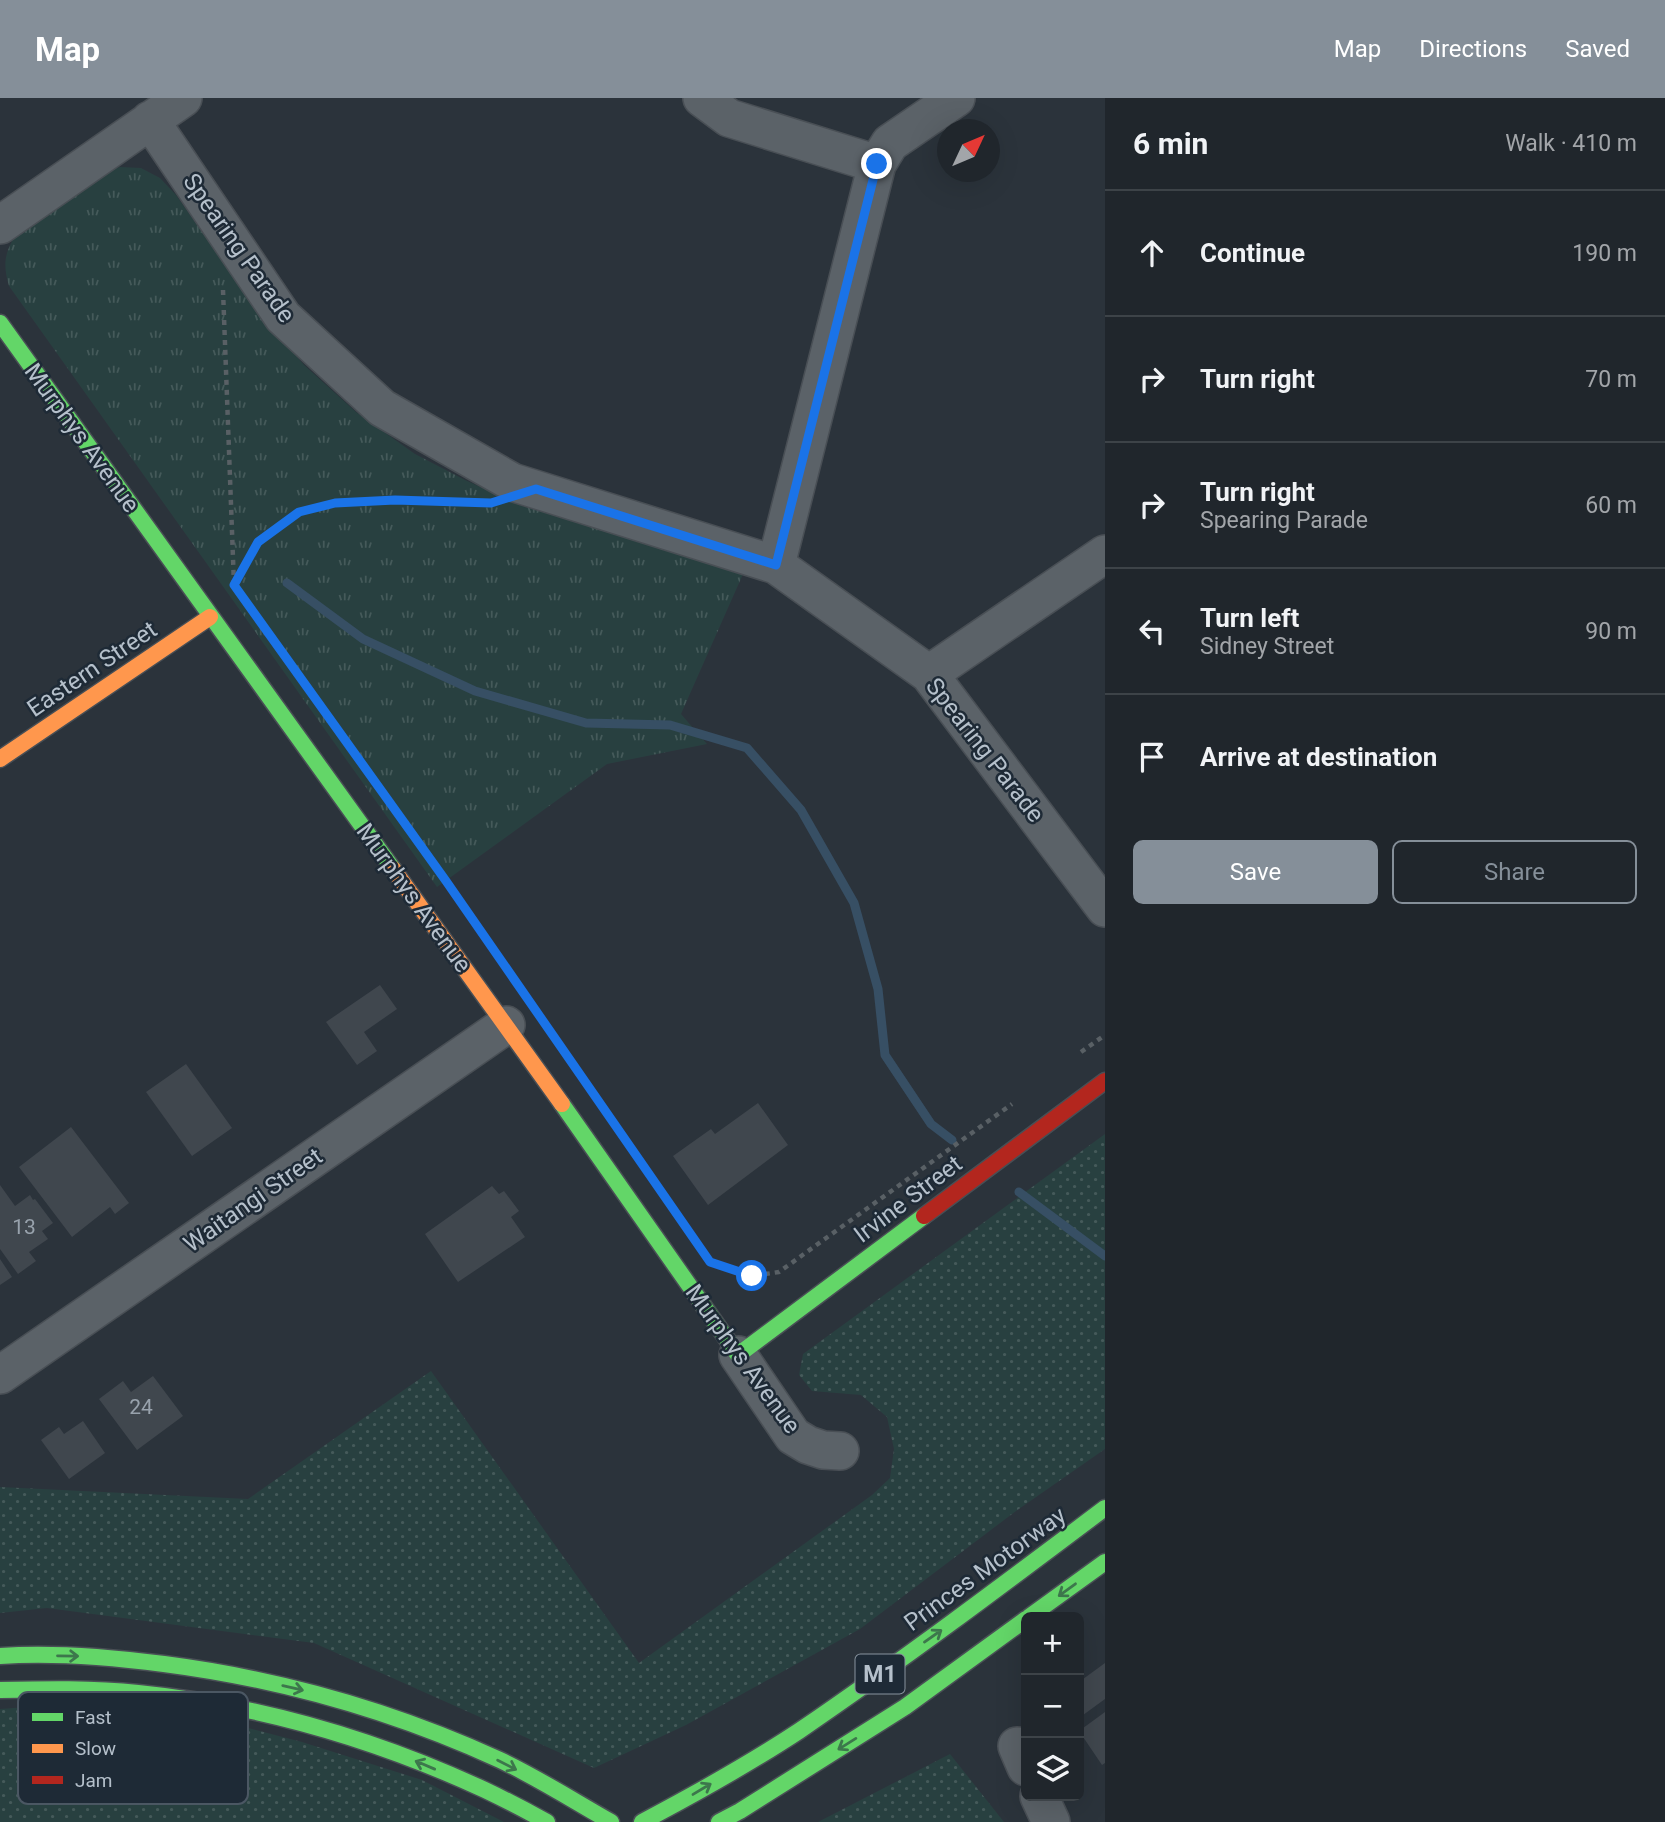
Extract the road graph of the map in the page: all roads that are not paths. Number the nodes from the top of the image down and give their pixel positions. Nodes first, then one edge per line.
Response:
1 (183, 98) edge
2 (702, 98) edge
3 (956, 98) edge
4 (150, 120) junction
5 (877, 164) junction
6 (0, 225) edge
7 (0, 323) edge
8 (1105, 554) edge
9 (776, 565) junction
10 (210, 617) junction
11 (929, 674) junction
12 (0, 759) edge
13 (1105, 908) edge
14 (506, 1025) junction
15 (1105, 1081) edge
16 (738, 1355) junction
17 (0, 1375) edge
18 (840, 1451) dead end
19 (1105, 1508) edge
20 (1105, 1562) edge
21 (1036, 1612) edge
22 (1021, 1623) edge
23 (1021, 1639) edge
24 (0, 1656) edge
25 (0, 1690) edge
26 (120, 1692) edge
27 (905, 1707) junction
28 (248, 1711) edge
29 (1041, 1801) edge
30 (547, 1822) edge
31 (611, 1822) edge
32 (642, 1822) edge
33 (719, 1822) edge
34 (1051, 1822) edge

1 - 4 street
2 - 5 street
3 - 5 street
4 - 6 street
4 - 9 street, Spearing Parade
5 - 9 street
7 - 10 main road, Murphys Avenue
8 - 11 street
9 - 11 street, Spearing Parade
10 - 12 main road, Eastern Street
10 - 14 main road, Murphys Avenue
11 - 13 street, Spearing Parade
14 - 16 main road, Murphys Avenue
14 - 17 street, Waitangi Street
15 - 16 main road, Irvine Street
16 - 18 street, Murphys Avenue
32 -> 19 main road, Princes Motorway / M1
20 -> 21 main road, M1
22 - 27 main road, M1
23 - 27 main road
24 -> 31 main road
26 -> 25 main road
27 -> 33 main road, M1
30 -> 28 main road
29 - 34 street

